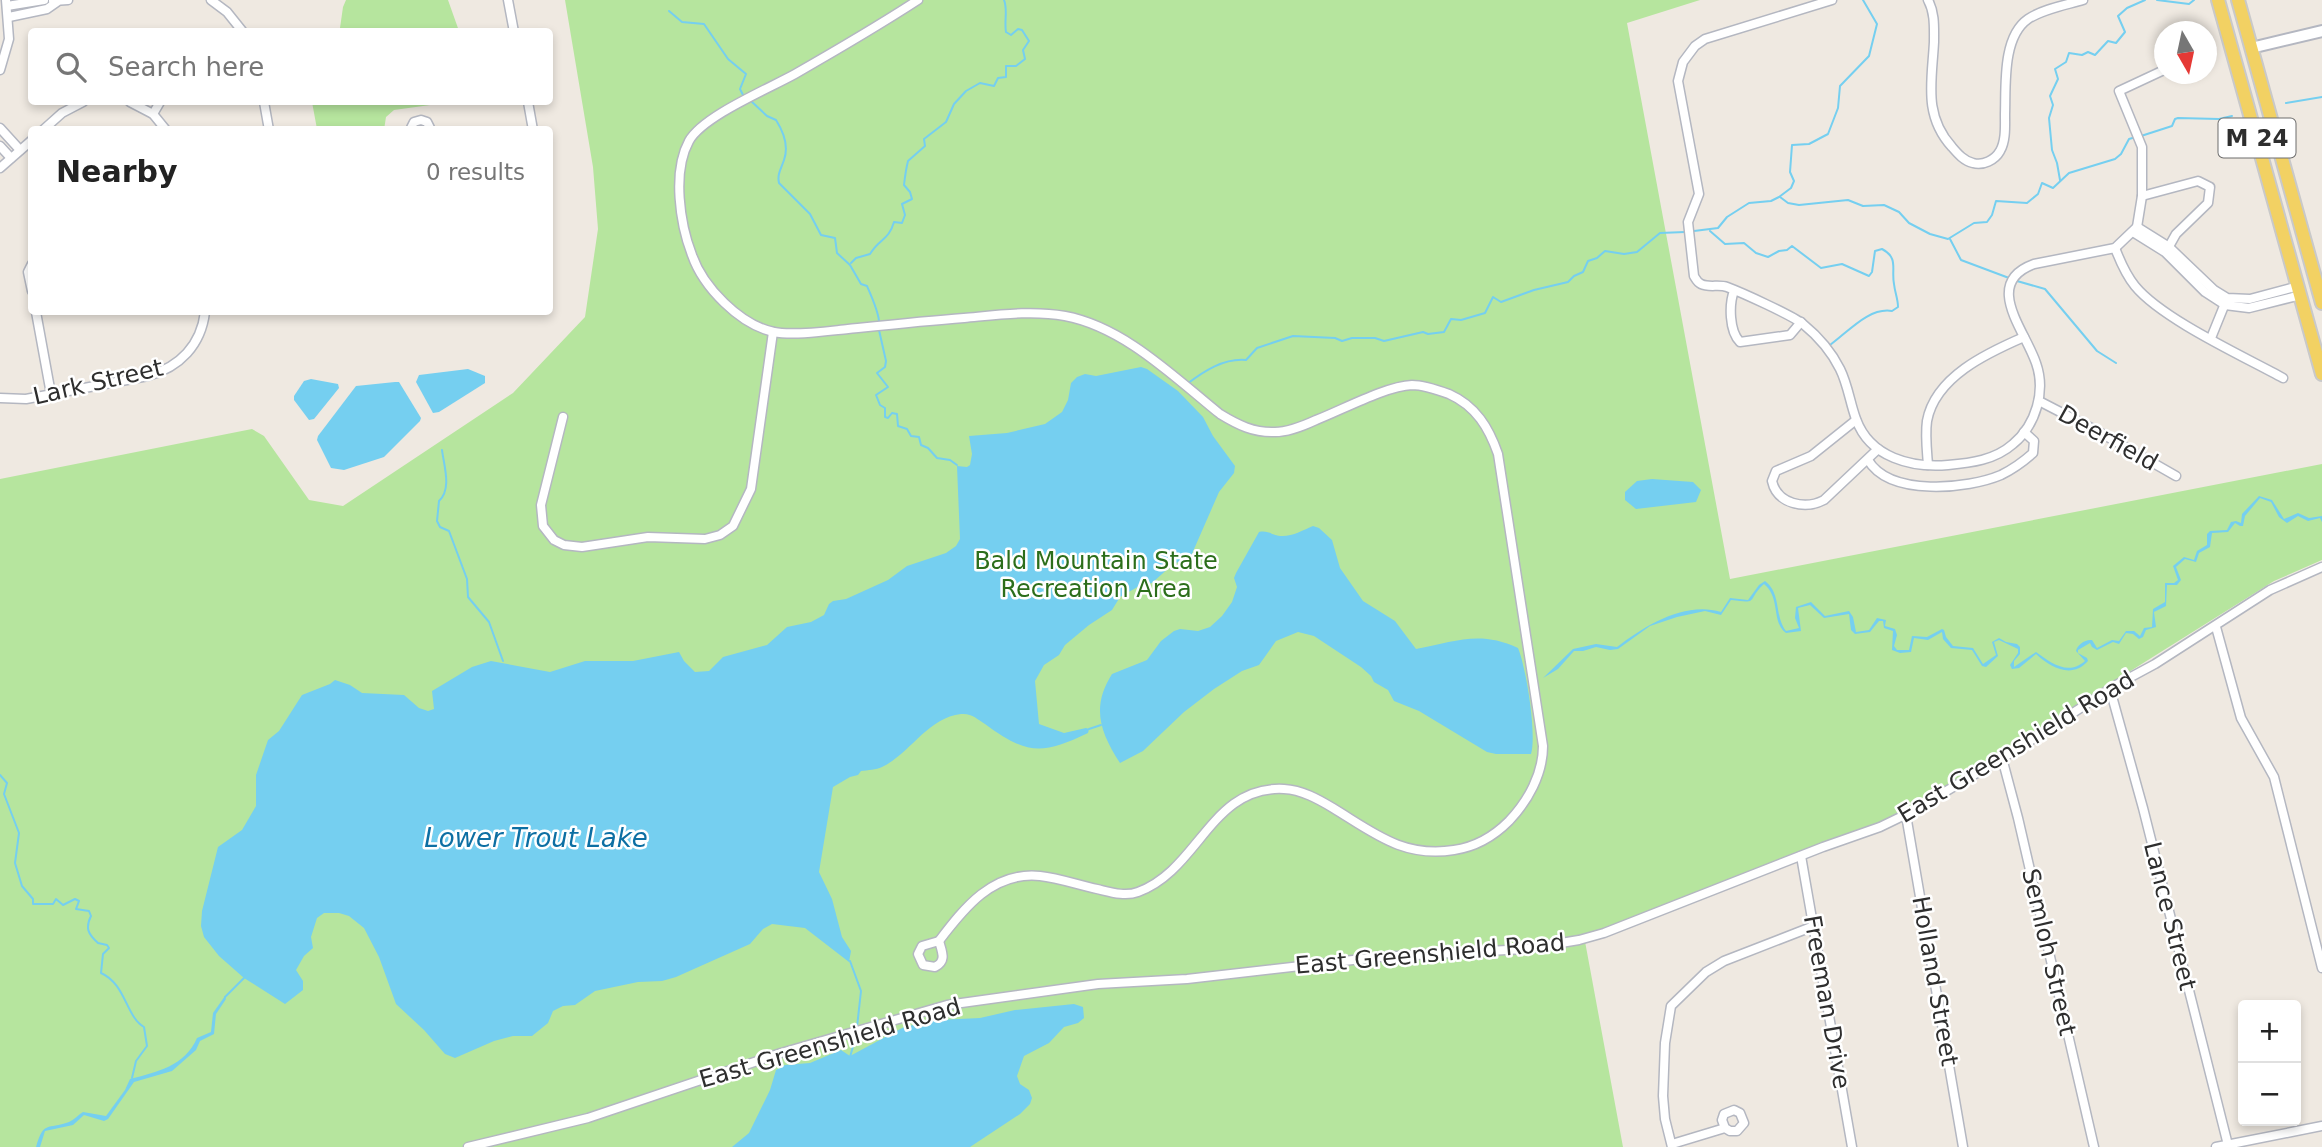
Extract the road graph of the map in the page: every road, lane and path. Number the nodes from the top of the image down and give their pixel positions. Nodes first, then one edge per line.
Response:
1 (45, 0) edge
2 (68, 0) edge
3 (211, 0) edge
4 (508, 0) edge
5 (918, 0) edge
6 (1832, 0) edge
7 (1928, 0) edge
8 (2083, 0) edge
9 (2218, 0) edge
10 (2238, 0) edge
11 (57, 2) junction
12 (7, 3) edge
13 (9, 17) junction
14 (240, 28) edge
15 (513, 28) edge
16 (2322, 31) edge
17 (2251, 48) junction
18 (0, 70) edge
19 (2154, 75) edge
20 (77, 105) edge
21 (138, 105) edge
22 (158, 105) edge
23 (265, 105) edge
24 (529, 105) edge
25 (153, 114) junction
26 (47, 126) edge
27 (163, 126) edge
28 (268, 126) edge
29 (412, 126) edge
30 (429, 126) edge
31 (532, 126) edge
32 (0, 128) edge
33 (28, 143) edge
34 (0, 146) edge
35 (20, 150) junction
36 (11, 158) junction
37 (0, 168) edge
38 (2142, 196) junction
39 (2135, 230) junction
40 (2115, 248) junction
41 (2167, 249) junction
42 (2300, 290) junction
43 (1734, 291) junction
44 (2226, 301) junction
45 (2322, 303) edge
46 (37, 315) edge
47 (204, 315) edge
48 (1801, 322) junction
49 (774, 332) junction
50 (2317, 335) edge
51 (2024, 337) junction
52 (2211, 338) junction
53 (2322, 374) edge
54 (2283, 378) dead end
55 (51, 394) junction
56 (0, 398) edge
57 (2039, 401) junction
58 (563, 417) dead end
59 (1856, 420) junction
60 (2024, 432) junction
61 (1878, 449) junction
62 (1868, 460) junction
63 (1928, 465) junction
64 (2176, 476) dead end
65 (2322, 567) edge
66 (2216, 627) junction
67 (2110, 689) junction
68 (2002, 758) junction
69 (1906, 815) junction
70 (1801, 856) junction
71 (1814, 926) junction
72 (939, 942) dead end
73 (2322, 968) edge
74 (2322, 1126) edge
75 (1725, 1128) dead end
76 (1672, 1145) edge
77 (2228, 1145) junction
78 (468, 1147) edge
79 (1852, 1147) edge
80 (1963, 1147) edge
81 (2094, 1147) edge
82 (2216, 1147) edge

1 - 11 street
1 - 12 street
2 - 11 street
3 - 14 street
4 - 15 street
5 - 49 street
6 - 43 street
7 - 8 street
9 - 42 main road, M 24
10 - 17 main road, M 24
11 - 13 street
12 - 13 street
13 - 18 street
16 - 17 street
17 - 45 main road, M 24
19 - 38 street
20 - 26 street
21 - 25 street
22 - 25 street
23 - 28 street
24 - 31 street
25 - 27 street
29 - 30 street
32 - 35 street
33 - 35 street
34 - 36 street
35 - 36 street
36 - 37 street
38 - 39 street
38 - 41 street
39 - 40 street
39 - 41 street
40 - 51 street
40 - 52 street
41 - 44 street
42 - 44 street
42 - 50 main road, M 24
43 - 48 street
43 - 48 street
44 - 52 street
46 - 55 street
47 - 55 street, Lark Street
48 - 59 street
49 - 58 street
49 - 72 street
50 - 53 main road, M 24
51 - 57 street
51 - 63 street
52 - 54 street
55 - 56 street, Lark Street
57 - 60 street
57 - 64 street, Deerfield
59 - 61 street
59 - 62 street
60 - 62 street
60 - 63 street
61 - 62 street
61 - 63 street
65 - 66 street, East Greenshield Road
66 - 67 street, East Greenshield Road
66 - 73 street
67 - 68 street, East Greenshield Road
67 - 77 street, Lance Street
68 - 69 street, East Greenshield Road
68 - 81 street, Semloh Street
69 - 70 street, East Greenshield Road
69 - 80 street, Holland Street
70 - 71 street, Freeman Drive
70 - 78 street, East Greenshield Road
71 - 76 street
71 - 79 street, Freeman Drive
74 - 77 street
75 - 76 street
77 - 82 street

